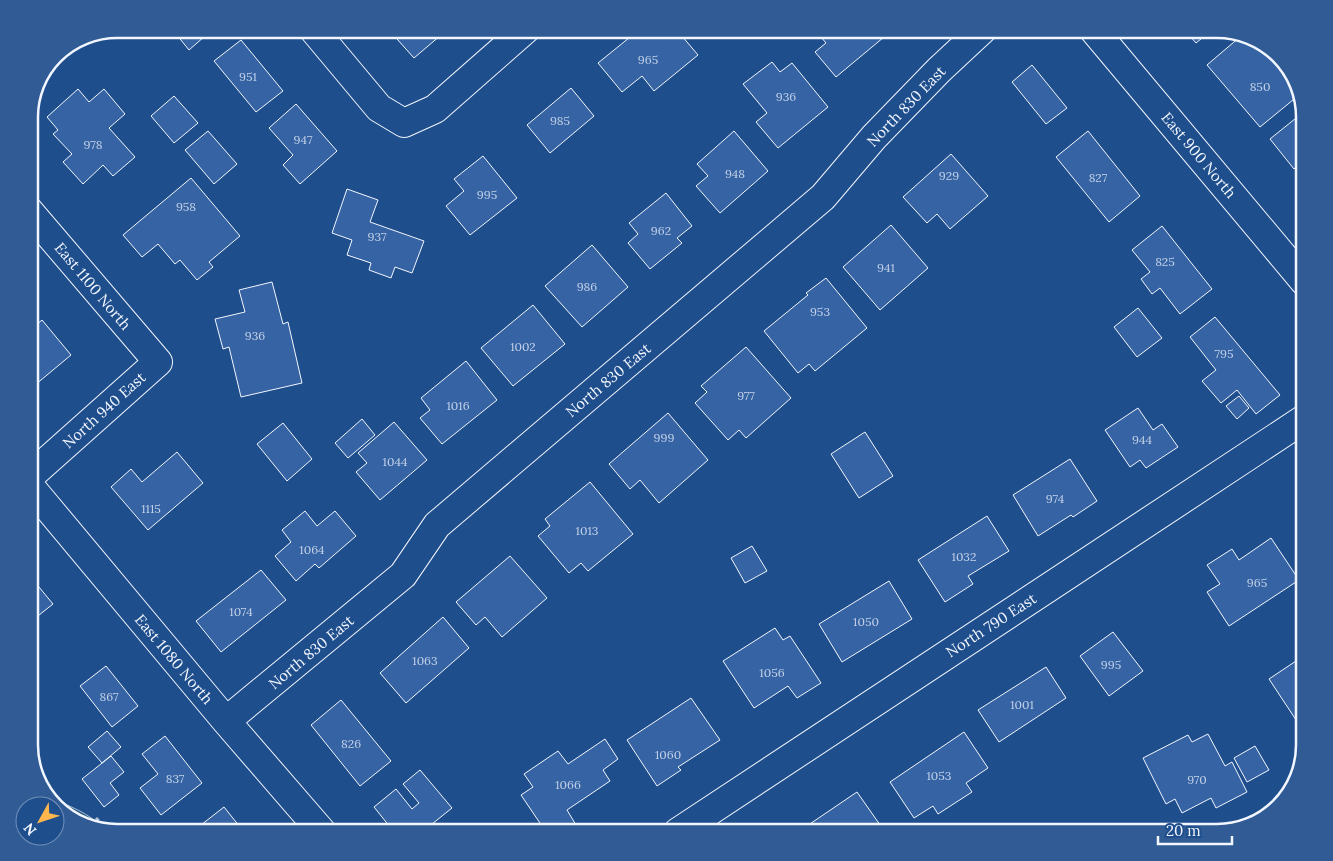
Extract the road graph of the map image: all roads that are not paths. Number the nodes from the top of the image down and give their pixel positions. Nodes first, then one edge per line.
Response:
1 (320, 37) edge
2 (517, 37) edge
3 (974, 37) edge
4 (1100, 37) edge
5 (38, 222) edge
6 (1296, 271) edge
7 (158, 362) joint
8 (1296, 423) edge
9 (38, 469) edge
10 (38, 496) edge
11 (226, 721) junction
12 (315, 824) edge
13 (690, 824) edge

1 - 2 street
3 - 11 street, North 830 East
4 - 6 street, East 900 North
5 - 7 street, East 1100 North
7 - 9 street, North 940 East
8 - 13 street, North 790 East
10 - 11 street, East 1080 North
11 - 12 street, East 1080 North

